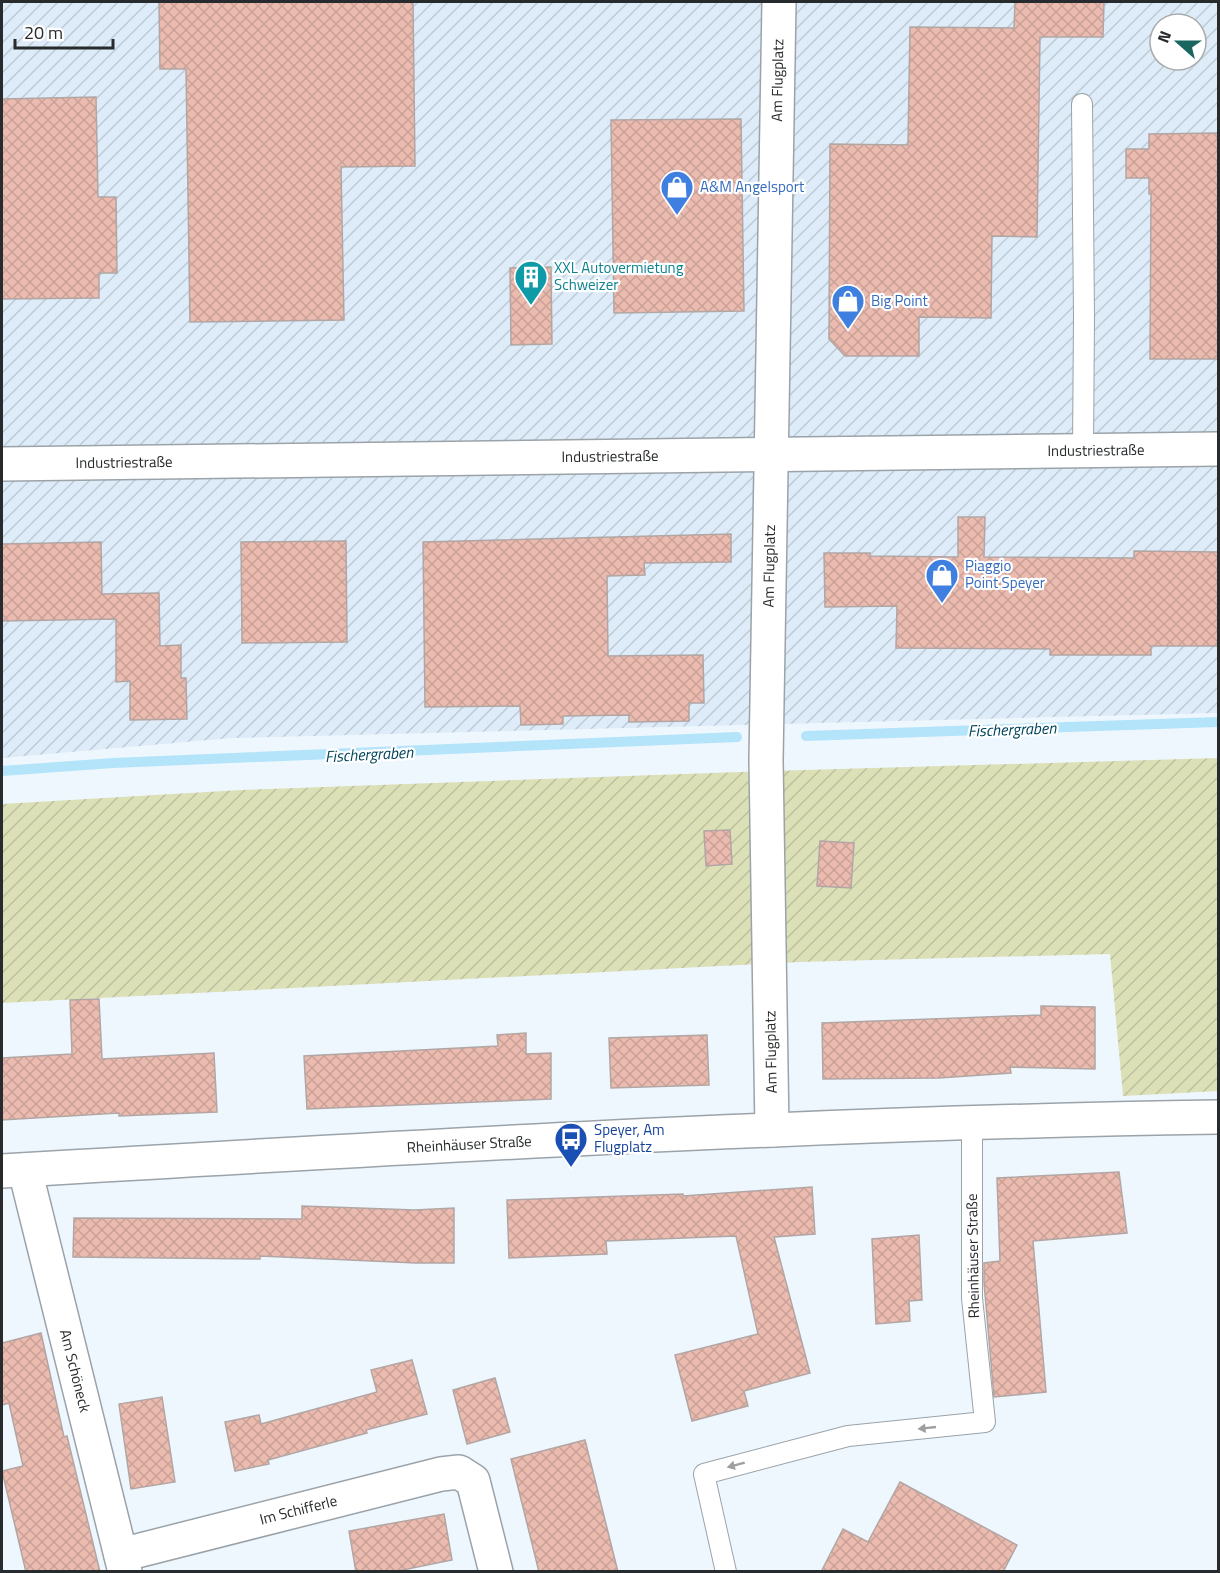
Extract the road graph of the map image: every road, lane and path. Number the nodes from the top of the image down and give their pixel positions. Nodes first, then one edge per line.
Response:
1 (779, 2) edge
2 (1082, 104) dead end
3 (1218, 449) edge
4 (1083, 451) junction
5 (772, 454) junction
6 (2, 464) edge
7 (1218, 1117) edge
8 (972, 1124) junction
9 (772, 1130) junction
10 (13, 1171) edge
11 (123, 1563) edge
12 (496, 1572) edge
13 (726, 1572) edge

1 - 5 street, Am Flugplatz
2 - 4 lane
3 - 4 street, Industriestraße
4 - 5 street, Industriestraße
5 - 6 street, Industriestraße
5 - 9 street, Am Flugplatz
7 - 8 street, Rheinhäuser Straße
8 - 9 street, Rheinhäuser Straße
8 -> 13 lane, Rheinhäuser Straße
9 - 10 street, Rheinhäuser Straße
10 - 11 street, Am Schöneck
11 - 12 street, Im Schifferle

